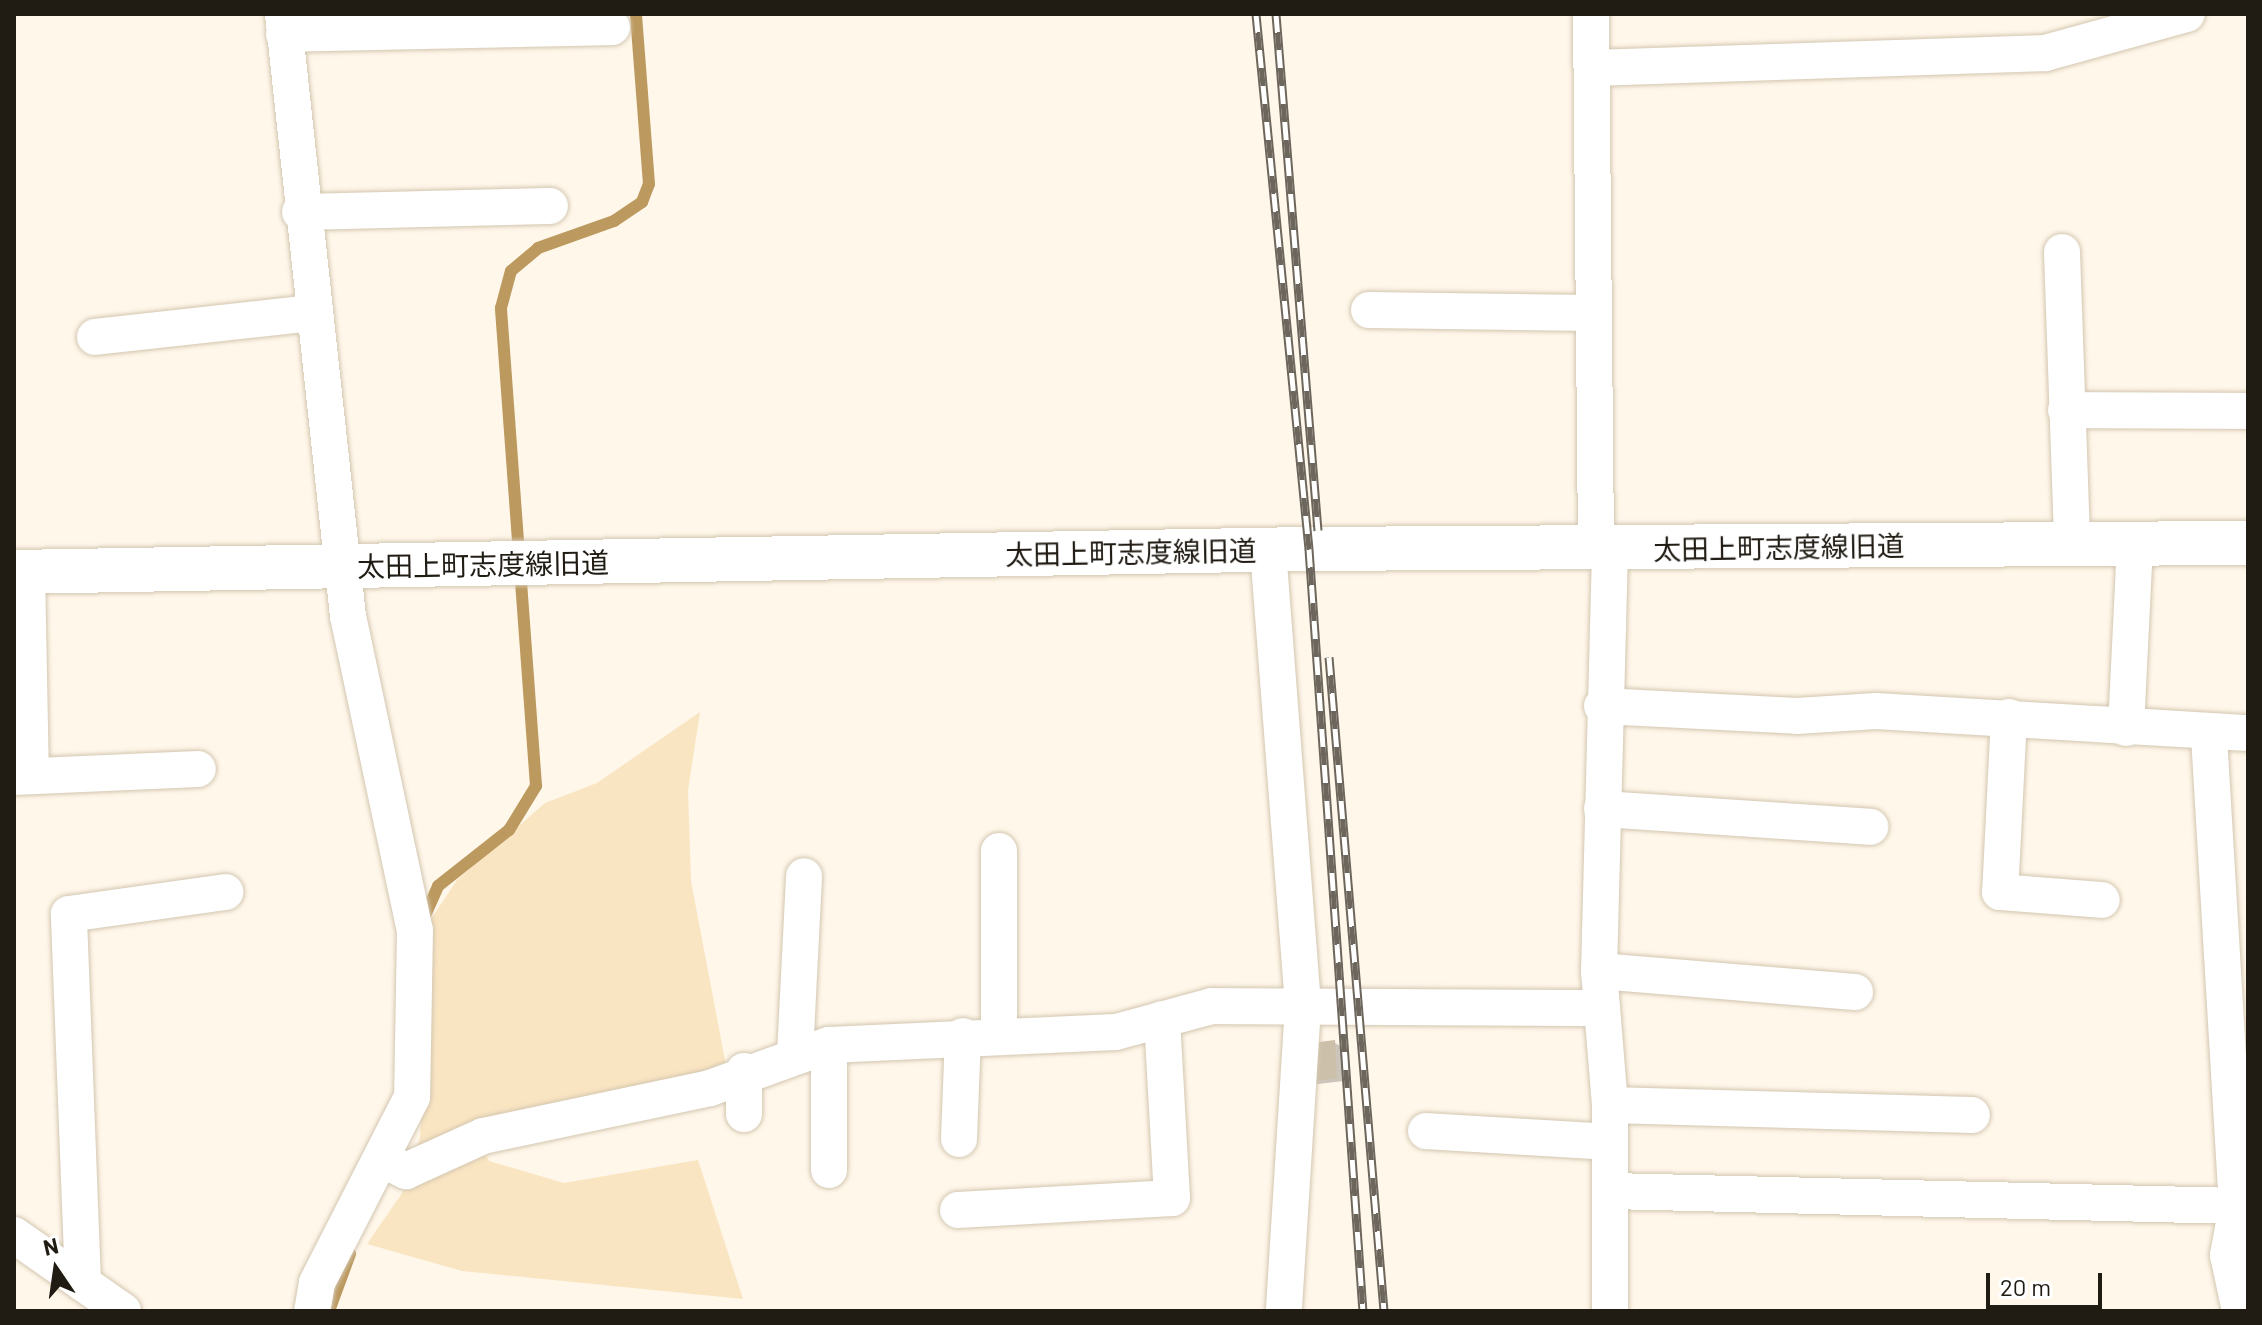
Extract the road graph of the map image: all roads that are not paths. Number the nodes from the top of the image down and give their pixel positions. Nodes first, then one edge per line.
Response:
1 (1591, 14) edge
2 (2187, 14) edge
3 (284, 24) edge
4 (612, 27) dead end
5 (1596, 68) junction
6 (550, 206) dead end
7 (300, 212) junction
8 (2062, 252) dead end
9 (1369, 310) dead end
10 (313, 313) junction
11 (1591, 313) junction
12 (95, 337) dead end
13 (2066, 410) junction
14 (2248, 411) edge
15 (2248, 543) edge
16 (2072, 544) junction
17 (2135, 544) junction
18 (1603, 549) junction
19 (1268, 550) junction
20 (346, 567) junction
21 (20, 572) edge
22 (1602, 706) junction
23 (2009, 717) junction
24 (2126, 728) junction
25 (2248, 733) edge
26 (2209, 736) junction
27 (198, 769) dead end
28 (23, 777) edge
29 (1602, 809) junction
30 (1870, 827) dead end
31 (999, 851) dead end
32 (804, 876) dead end
33 (225, 892) dead end
34 (2102, 900) dead end
35 (1599, 971) junction
36 (1855, 992) dead end
37 (1303, 1006) junction
38 (1602, 1008) junction
39 (1162, 1019) junction
40 (999, 1032) junction
41 (963, 1036) junction
42 (812, 1050) junction
43 (744, 1071) junction
44 (1610, 1105) junction
45 (744, 1114) dead end
46 (1972, 1115) dead end
47 (1426, 1131) dead end
48 (959, 1139) dead end
49 (1610, 1142) junction
50 (394, 1165) junction
51 (829, 1170) dead end
52 (1610, 1191) junction
53 (2237, 1206) junction
54 (958, 1210) dead end
55 (14, 1235) edge
56 (83, 1283) junction
57 (123, 1311) edge
58 (312, 1311) edge
59 (1284, 1311) edge
60 (1610, 1311) edge
61 (2240, 1311) edge

1 - 5 street
2 - 5 street
3 - 4 street
3 - 7 street
5 - 11 street
6 - 7 street
7 - 10 street
8 - 13 street
9 - 11 street
10 - 12 street
10 - 20 street
11 - 18 street
13 - 14 street
13 - 16 street
15 - 17 street, 太田上町志度線旧道
16 - 17 street, 太田上町志度線旧道
16 - 18 street, 太田上町志度線旧道
17 - 24 street
18 - 19 street, 太田上町志度線旧道
18 - 22 street
19 - 20 street, 太田上町志度線旧道
19 - 37 street
20 - 21 street, 太田上町志度線旧道
20 - 50 street
21 - 28 street
22 - 23 street
22 - 29 street
23 - 24 street
23 - 34 street
24 - 26 street
25 - 26 street
26 - 53 street
27 - 28 street
29 - 30 street
29 - 35 street
31 - 40 street
32 - 42 street
33 - 56 street
35 - 36 street
35 - 38 street
37 - 38 street
37 - 39 street
37 - 59 street
38 - 44 street
39 - 40 street
39 - 54 street
40 - 41 street
41 - 42 street
41 - 48 street
42 - 43 street
42 - 51 street
43 - 45 street
43 - 50 street
44 - 46 street
44 - 49 street
47 - 49 street
49 - 52 street
50 - 58 street
52 - 53 street
52 - 60 street
53 - 61 street
55 - 56 street
56 - 57 street

